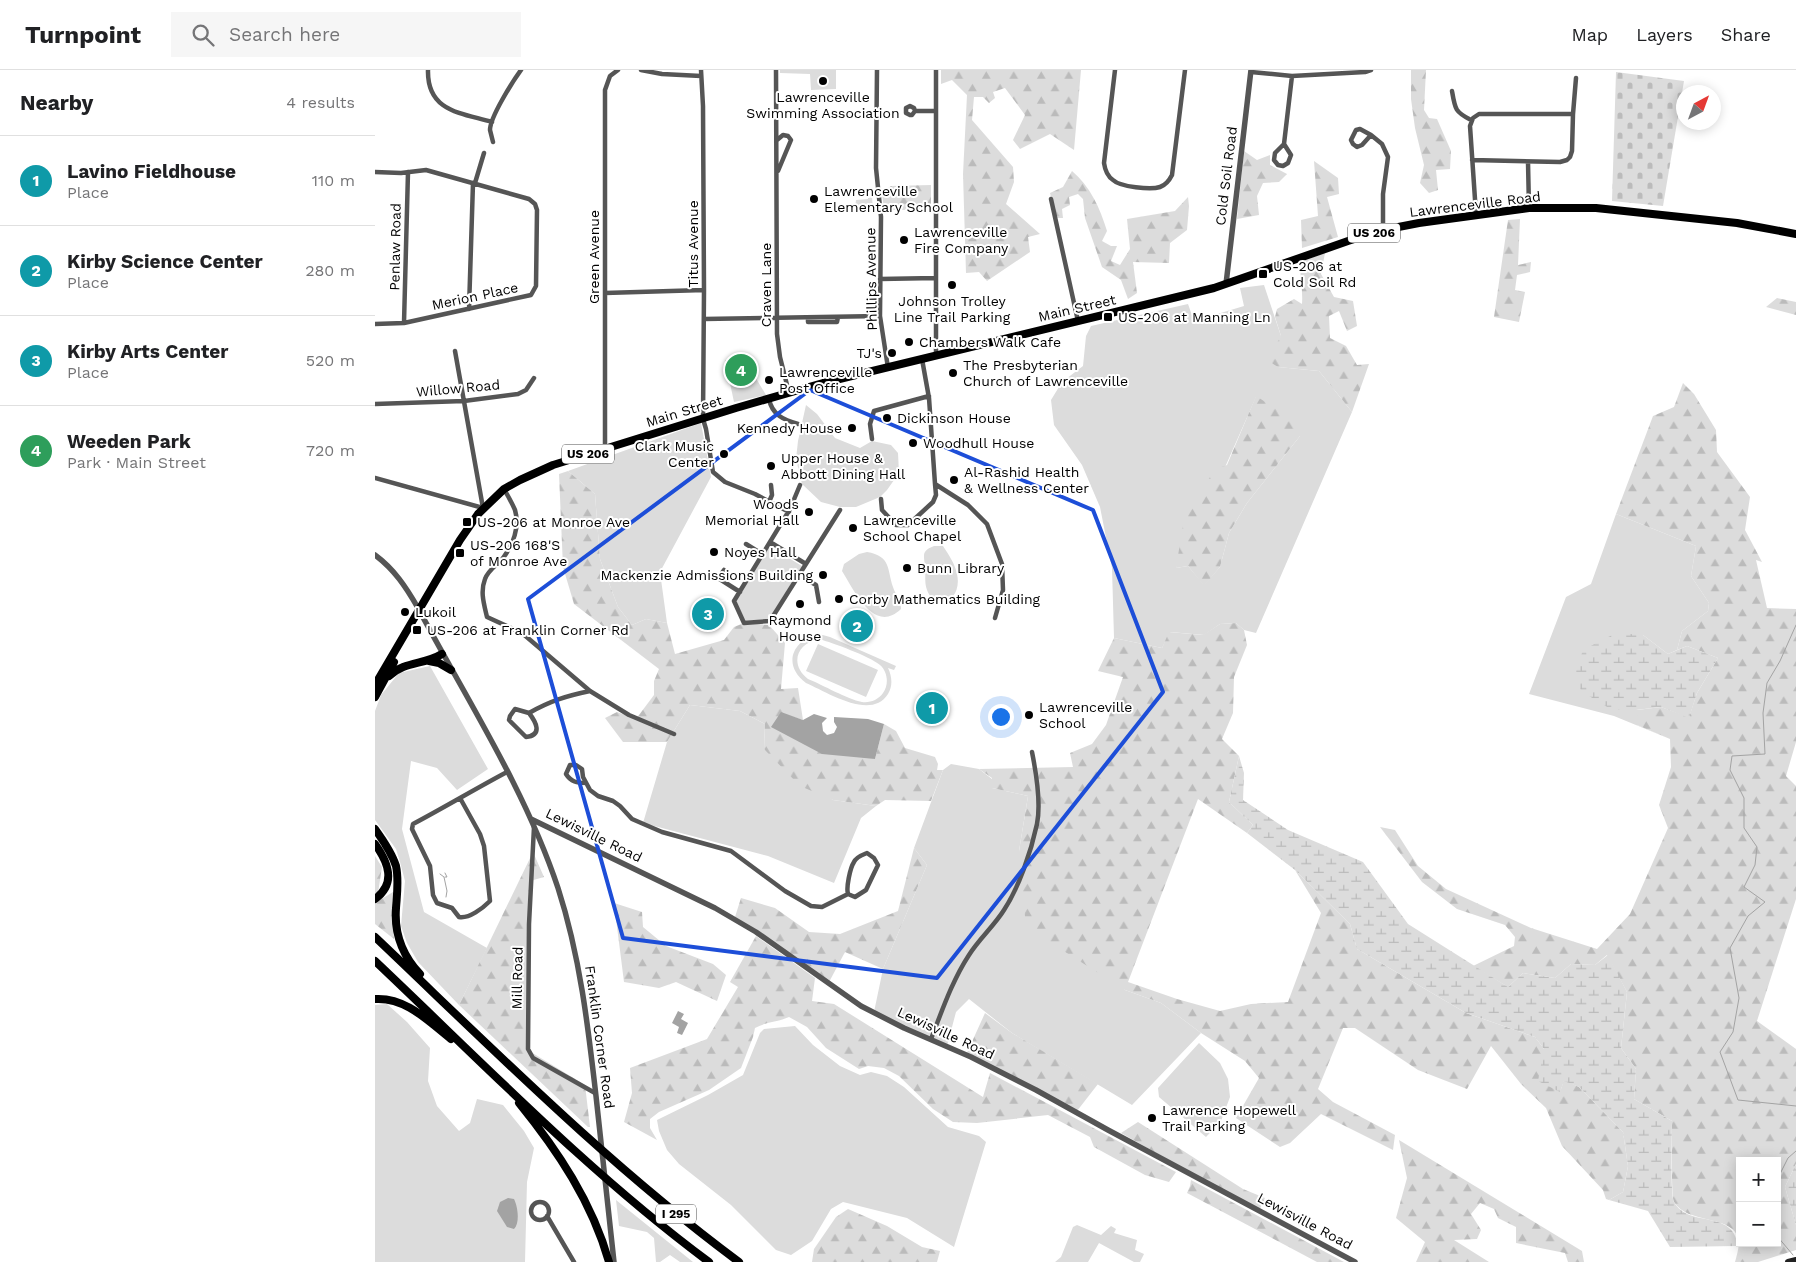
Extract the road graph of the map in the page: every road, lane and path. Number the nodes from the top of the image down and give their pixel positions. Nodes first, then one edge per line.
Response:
1 (428, 70) edge
2 (521, 70) edge
3 (618, 70) edge
4 (641, 70) edge
5 (701, 70) edge
6 (776, 70) edge
7 (877, 70) edge
8 (936, 70) edge
9 (1115, 70) edge
10 (1185, 70) edge
11 (1371, 70) edge
12 (1251, 71) edge
13 (701, 76) junction
14 (1292, 76) junction
15 (1576, 78) dead end
16 (1452, 91) dead end
17 (915, 110) dead end
18 (936, 111) junction
19 (1573, 114) junction
20 (1471, 120) junction
21 (492, 122) junction
22 (1371, 135) junction
23 (777, 140) junction
24 (493, 142) dead end
25 (1284, 144) junction
26 (484, 153) dead end
27 (1472, 160) junction
28 (1528, 162) junction
29 (375, 172) edge
30 (408, 172) junction
31 (777, 175) junction
32 (474, 183) junction
33 (1051, 199) dead end
34 (1529, 208) junction
35 (1476, 214) junction
36 (1383, 230) junction
37 (1796, 234) edge
38 (935, 278) junction
39 (880, 279) junction
40 (1226, 284) junction
41 (704, 290) junction
42 (605, 293) junction
43 (469, 309) junction
44 (880, 316) junction
45 (777, 318) junction
46 (704, 319) junction
47 (1078, 321) junction
48 (404, 323) junction
49 (375, 324) edge
50 (455, 351) dead end
51 (936, 356) junction
52 (922, 359) junction
53 (888, 368) junction
54 (534, 378) dead end
55 (789, 393) junction
56 (929, 396) junction
57 (769, 399) junction
58 (463, 401) junction
59 (375, 404) edge
60 (703, 419) junction
61 (798, 424) dead end
62 (872, 439) dead end
63 (605, 449) junction
64 (375, 478) edge
65 (935, 484) junction
66 (800, 485) dead end
67 (771, 486) dead end
68 (505, 489) junction
69 (881, 499) dead end
70 (769, 502) junction
71 (483, 508) junction
72 (840, 510) dead end
73 (789, 512) junction
74 (770, 542) junction
75 (746, 544) dead end
76 (762, 554) junction
77 (375, 555) edge
78 (806, 564) junction
79 (724, 570) dead end
80 (799, 575) junction
81 (740, 592) junction
82 (819, 602) dead end
83 (419, 611) junction
84 (995, 618) dead end
85 (442, 654) junction
86 (429, 661) junction
87 (451, 670) junction
88 (385, 679) junction
89 (375, 685) edge
90 (590, 691) junction
91 (375, 697) edge
92 (529, 713) junction
93 (674, 734) dead end
94 (1032, 752) dead end
95 (507, 772) junction
96 (586, 783) junction
97 (460, 798) junction
98 (531, 819) junction
99 (534, 826) junction
100 (375, 830) edge
101 (375, 844) edge
102 (848, 894) junction
103 (375, 899) edge
104 (375, 937) edge
105 (375, 961) edge
106 (375, 999) edge
107 (931, 1039) junction
108 (484, 1040) junction
109 (484, 1064) junction
110 (493, 1073) junction
111 (595, 1092) junction
112 (547, 1216) dead end
113 (1796, 1260) edge
114 (574, 1262) edge
115 (609, 1262) edge
116 (614, 1262) edge
117 (709, 1262) edge
118 (739, 1262) edge
119 (1355, 1262) edge
120 (1788, 1262) edge

1 - 21 street
2 - 21 street
3 - 42 street, Green Avenue
4 - 13 street
5 - 13 street, Titus Avenue
6 - 23 street, Craven Lane
7 - 39 street, Phillips Avenue
8 - 18 street
9 - 10 street
11 - 14 street
12 - 14 street
12 - 40 street, Cold Soil Road
13 - 41 street, Titus Avenue
14 - 25 street
15 - 19 street
16 - 20 street
17 - 18 street
18 - 38 street
19 - 20 street
19 - 28 street
20 - 27 street
21 - 24 street
22 - 22 street
22 - 36 street
23 - 31 street, Craven Lane
23 - 31 street, Craven Lane
25 - 25 street
26 - 32 street
27 - 28 street
27 - 35 street
28 - 34 street
29 - 30 street, Merion Place
30 - 32 street, Merion Place
30 - 48 street, Penlaw Road
31 - 45 street, Craven Lane
32 - 43 street
32 - 43 street, Merion Place
33 - 47 street
34 - 35 highway, Lawrenceville Road / US 206
34 - 37 highway, Lawrenceville Road / US 206
35 - 36 highway, Lawrenceville Road / US 206
36 - 40 highway, Lawrenceville Road / US 206
38 - 39 street
38 - 51 street
39 - 44 street, Phillips Avenue
40 - 47 highway, Main Street / US 206
41 - 42 street
41 - 46 street, Titus Avenue
42 - 63 street, Green Avenue
43 - 48 street, Merion Place
44 - 45 street
44 - 53 street, Phillips Avenue
45 - 46 street
45 - 55 street, Craven Lane
46 - 60 street, Titus Avenue
47 - 51 highway, Main Street / US 206
48 - 49 street, Merion Place
50 - 58 street
51 - 52 highway, Main Street / US 206
52 - 53 highway, Main Street / US 206
52 - 56 street
53 - 55 highway, Main Street / US 206
54 - 58 street, Willow Road
55 - 57 highway, Main Street / US 206
56 - 62 street
56 - 65 street
57 - 60 highway, Main Street / US 206
57 - 61 street
58 - 59 street, Willow Road
58 - 71 street
60 - 63 highway, Main Street / US 206
60 - 70 street, Titus Avenue
63 - 68 highway, Main Street / US 206
64 - 71 street
65 - 69 street
65 - 84 street
66 - 73 street
67 - 70 street
68 - 71 highway, Main Street / US 206
68 - 90 street
70 - 73 street
71 - 83 highway, Main Street / US 206
72 - 78 street
73 - 74 street
74 - 76 street
74 - 78 street
75 - 76 street
76 - 81 street
77 - 83 street, Franklin Corner Road
78 - 80 street
79 - 81 street
80 - 81 street
80 - 82 street
83 - 85 street, Franklin Corner Road
83 - 88 highway, US 206
83 - 89 highway, US 206
85 - 86 highway
85 - 87 street, Franklin Corner Road
86 - 87 highway
86 - 88 highway
87 - 95 street, Franklin Corner Road
88 - 91 highway, US 206
90 - 92 street
90 - 93 street
92 - 92 street
94 - 107 street
95 - 97 street
95 - 98 street, Franklin Corner Road
96 - 96 street
96 - 102 street
97 - 97 street
98 - 99 street, Franklin Corner Road
98 - 107 street, Lewisville Road
99 - 111 street, Franklin Corner Road
99 - 111 street, Mill Road
100 - 108 highway
101 - 103 highway
102 - 102 street
104 - 108 highway, I 295
105 - 109 highway, I 295
106 - 109 highway
107 - 119 street, Lewisville Road
108 - 118 highway, I 295
109 - 110 highway, I 295
110 - 115 highway
110 - 117 highway, I 295
111 - 116 street, Franklin Corner Road
112 - 114 street
113 - 120 main road

